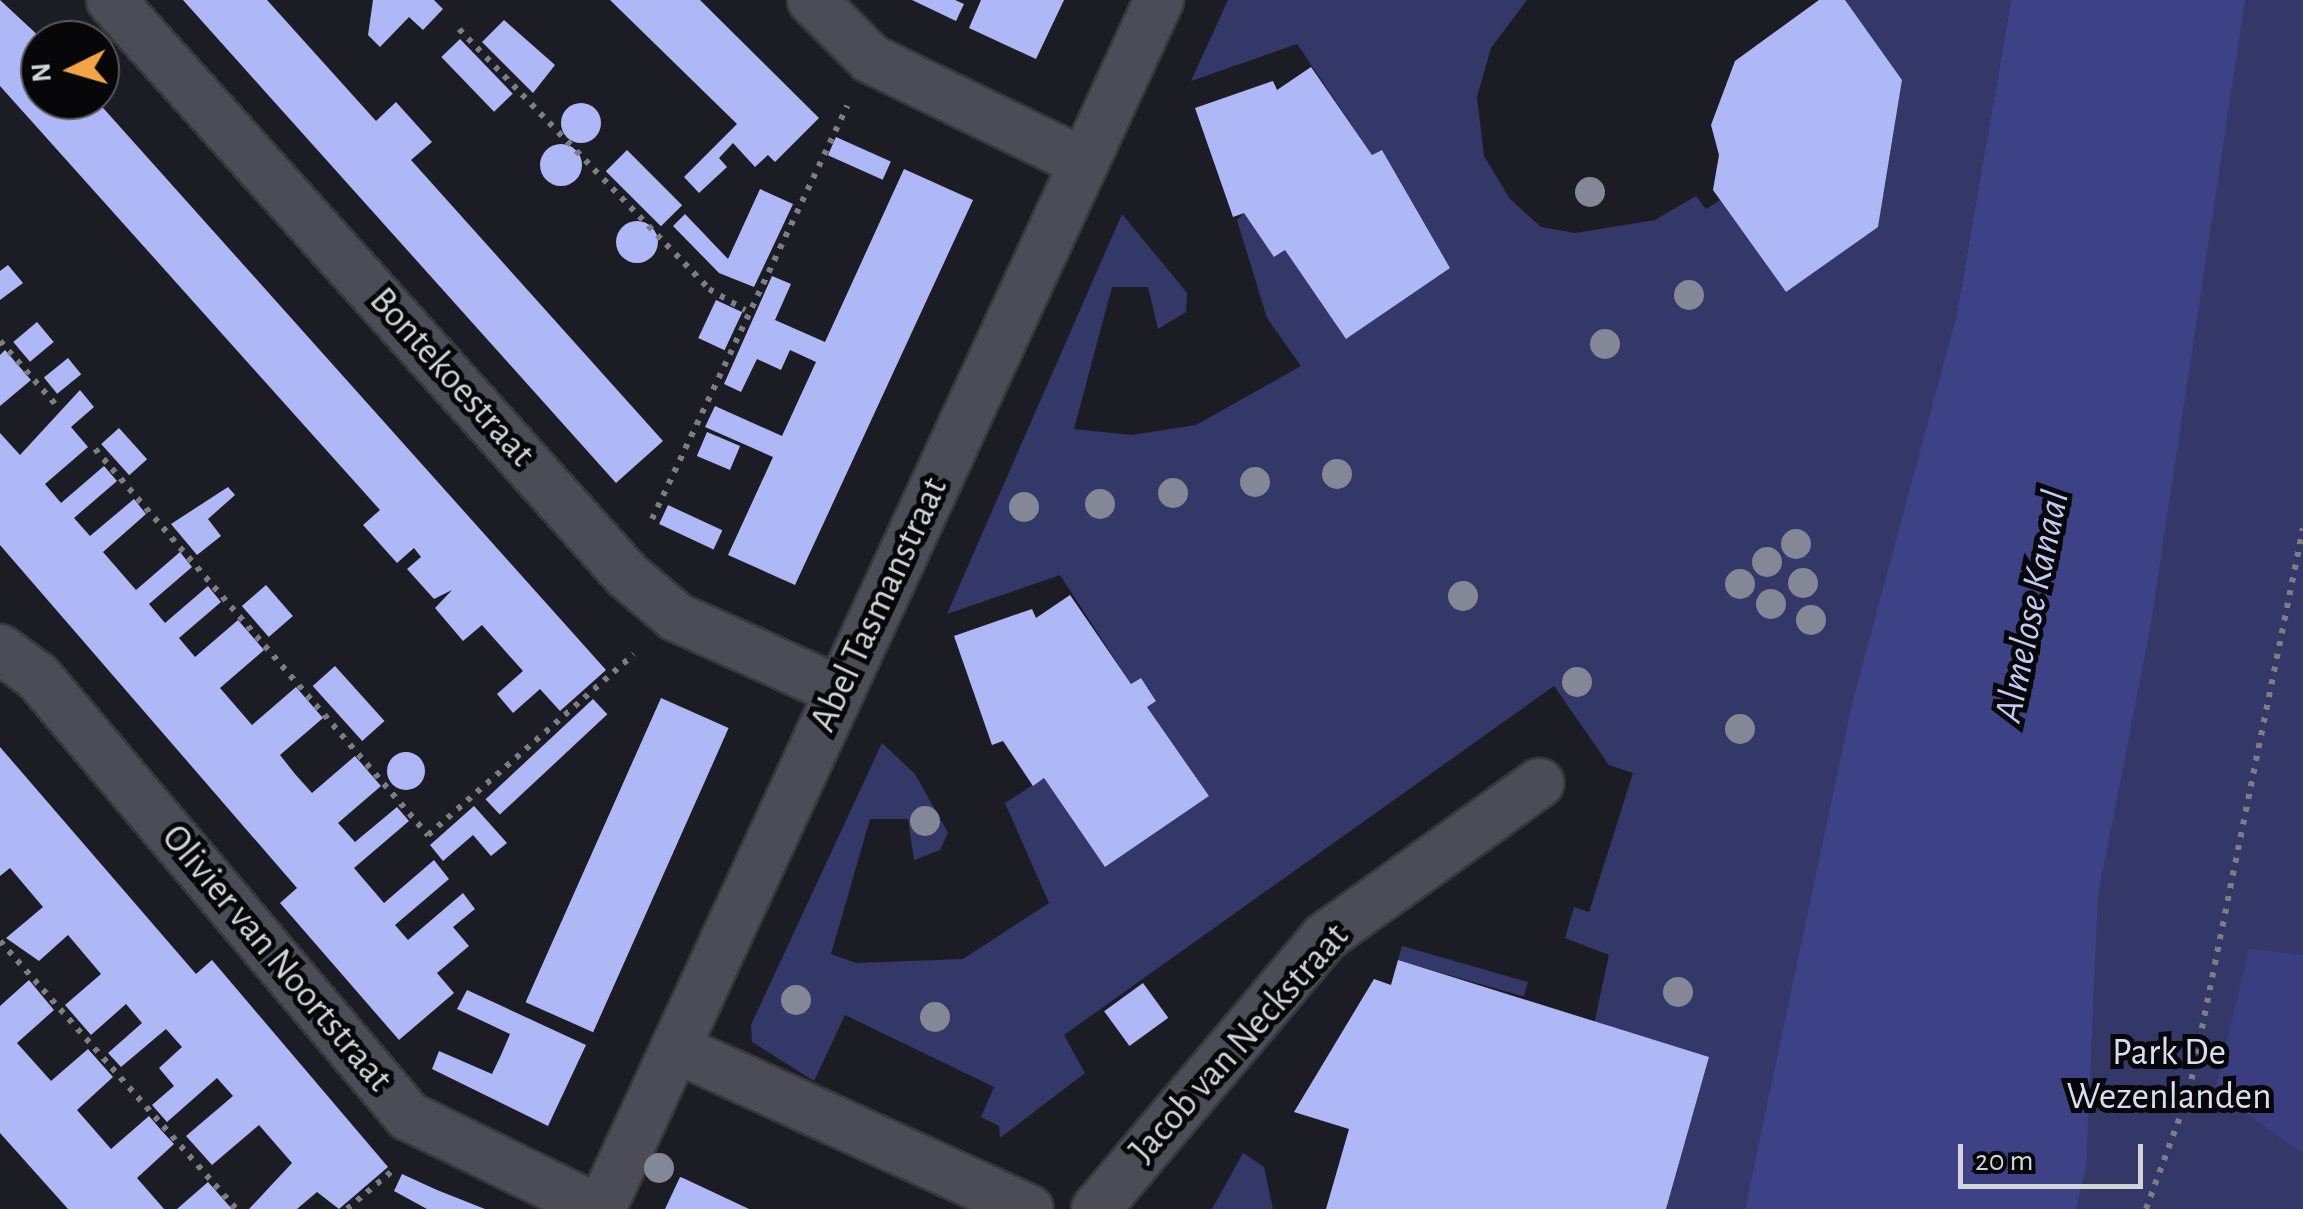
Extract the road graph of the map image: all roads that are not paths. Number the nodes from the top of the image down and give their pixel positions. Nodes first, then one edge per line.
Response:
1 (111, 0) edge
2 (812, 0) edge
3 (1159, 0) edge
4 (1084, 163) junction
5 (0, 649) edge
6 (840, 691) junction
7 (1539, 783) dead end
8 (675, 1048) junction
9 (600, 1209) edge
10 (1029, 1209) edge
11 (1096, 1209) edge

1 - 6 street, Bontekoestraat
2 - 4 street
3 - 4 street, Abel Tasmanstraat
4 - 6 street, Abel Tasmanstraat
5 - 9 street, Olivier van Noortstraat
6 - 8 street, Abel Tasmanstraat
7 - 11 street, Jacob van Neckstraat
8 - 9 street, Abel Tasmanstraat
8 - 10 street

